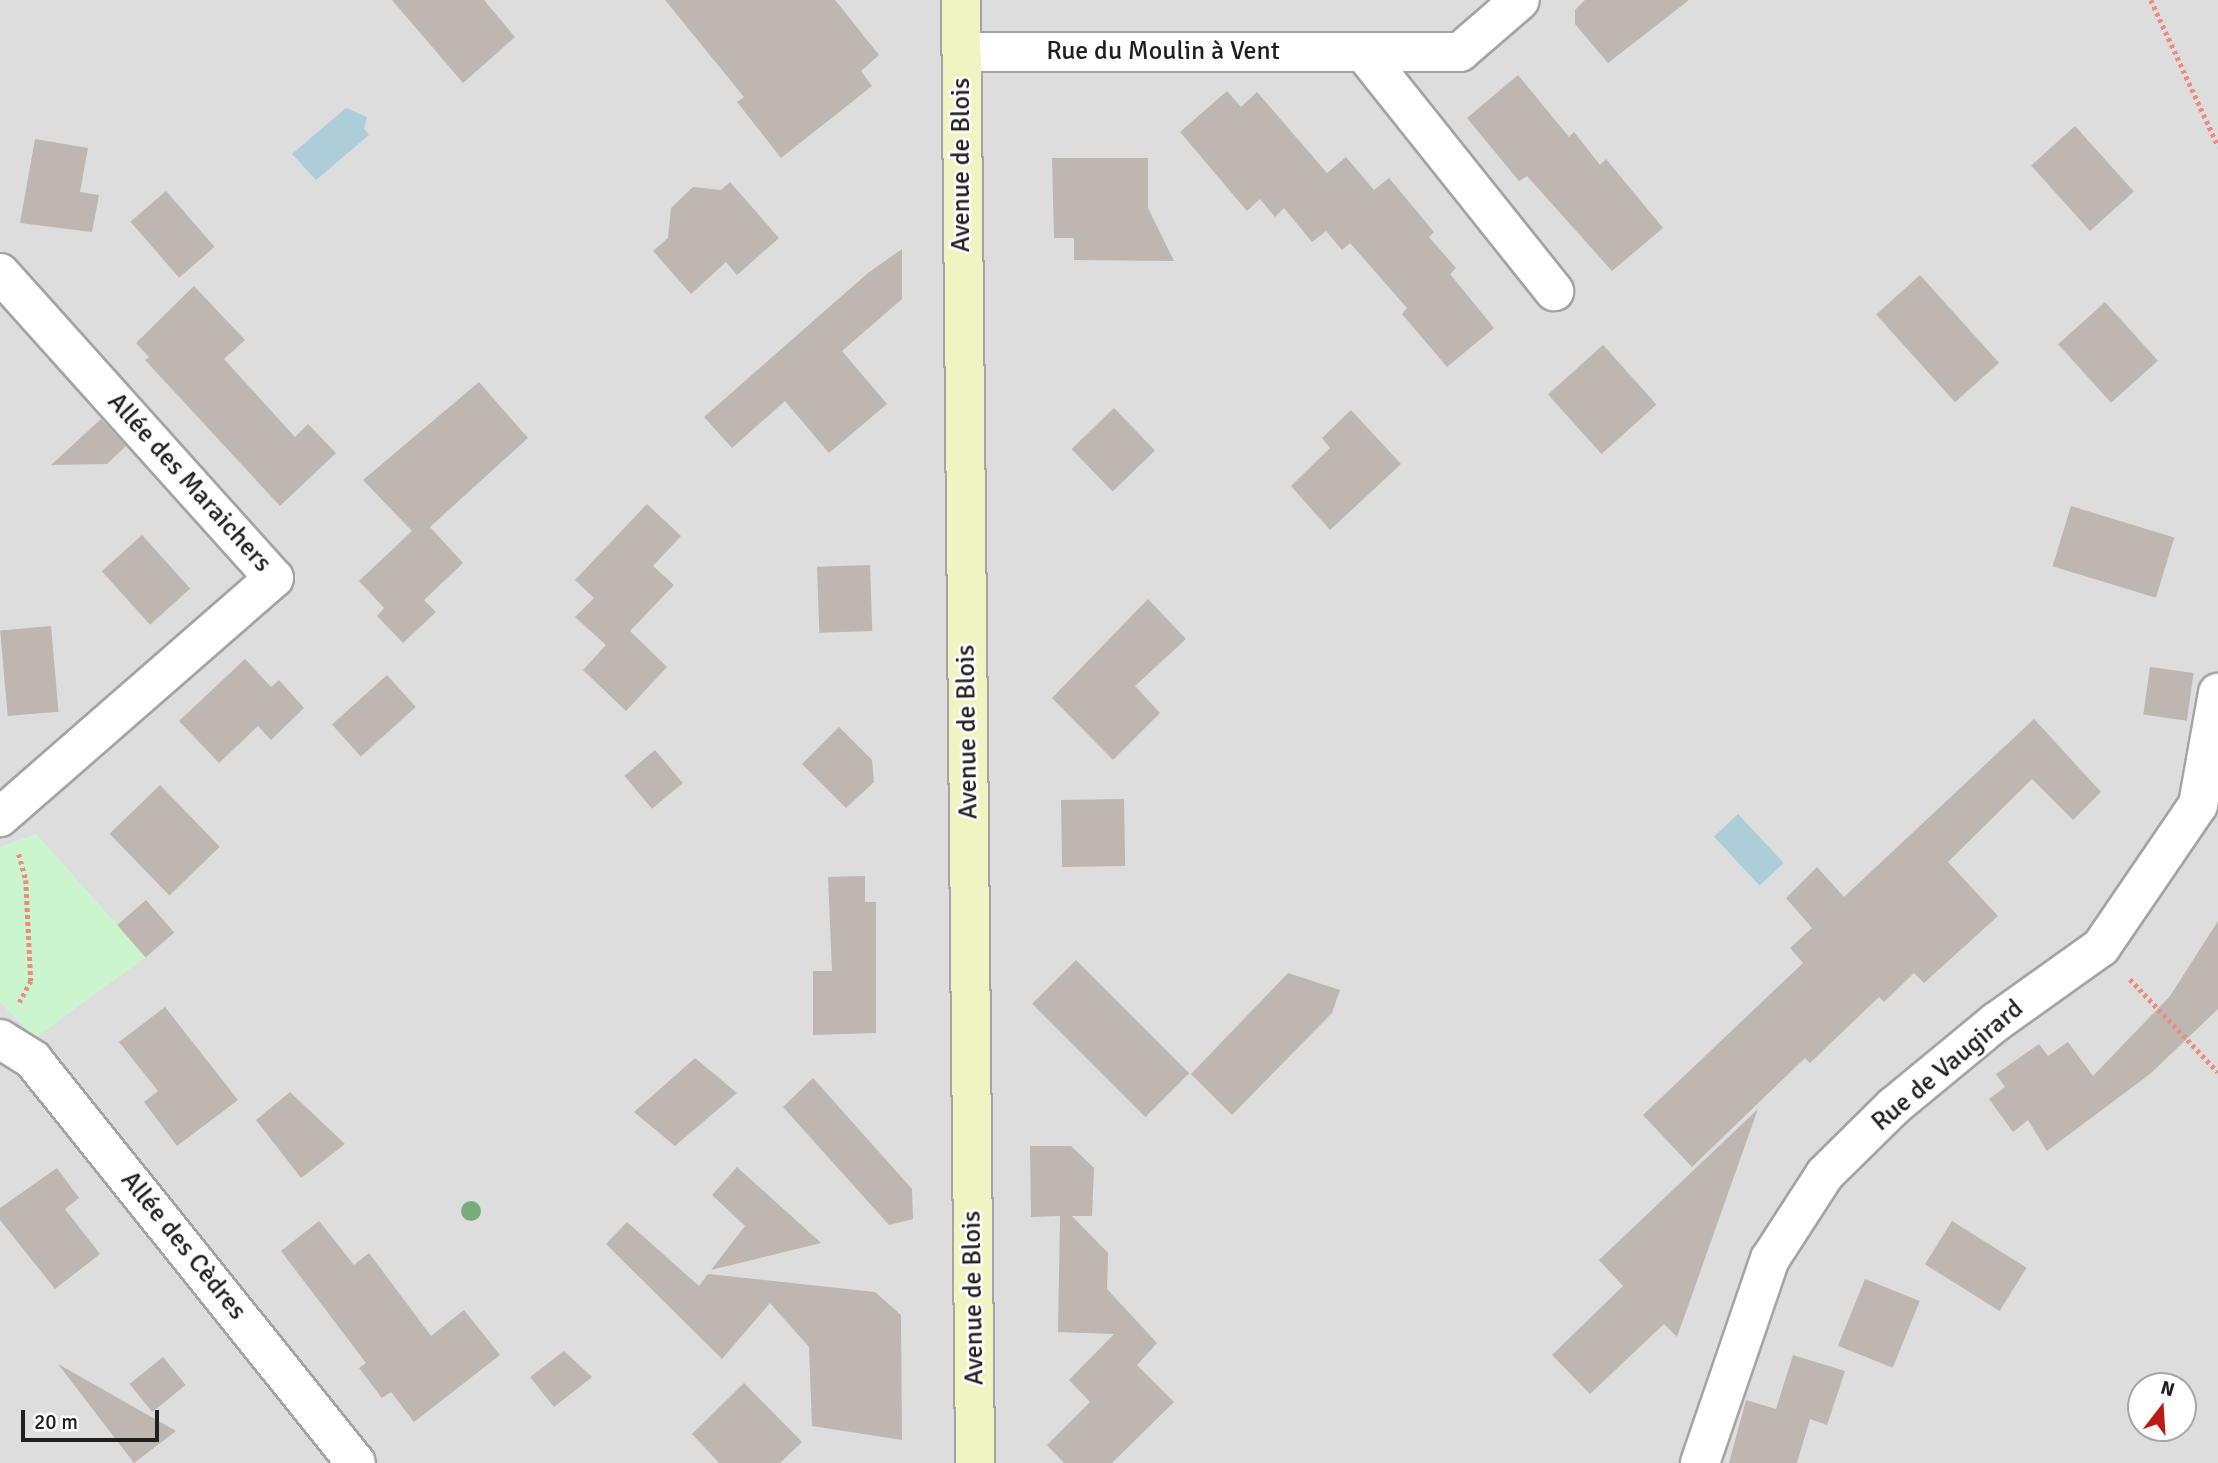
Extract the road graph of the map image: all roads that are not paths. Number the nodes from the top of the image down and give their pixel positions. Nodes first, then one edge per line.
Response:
1 (961, 0) edge
2 (1520, 0) edge
3 (962, 52) junction
4 (1364, 52) junction
5 (0, 274) edge
6 (1554, 291) dead end
7 (2218, 693) edge
8 (4, 815) edge
9 (7, 1027) edge
10 (356, 1463) edge
11 (975, 1463) edge
12 (1700, 1463) edge

1 - 3 main road, Avenue de Blois
2 - 4 street, Rue du Moulin à Vent
3 - 4 street, Rue du Moulin à Vent
3 - 11 main road, Avenue de Blois
4 - 6 street
5 - 8 street, Allée des Maraichers
7 - 12 street, Rue de Vaugirard
9 - 10 street, Allée des Cèdres

